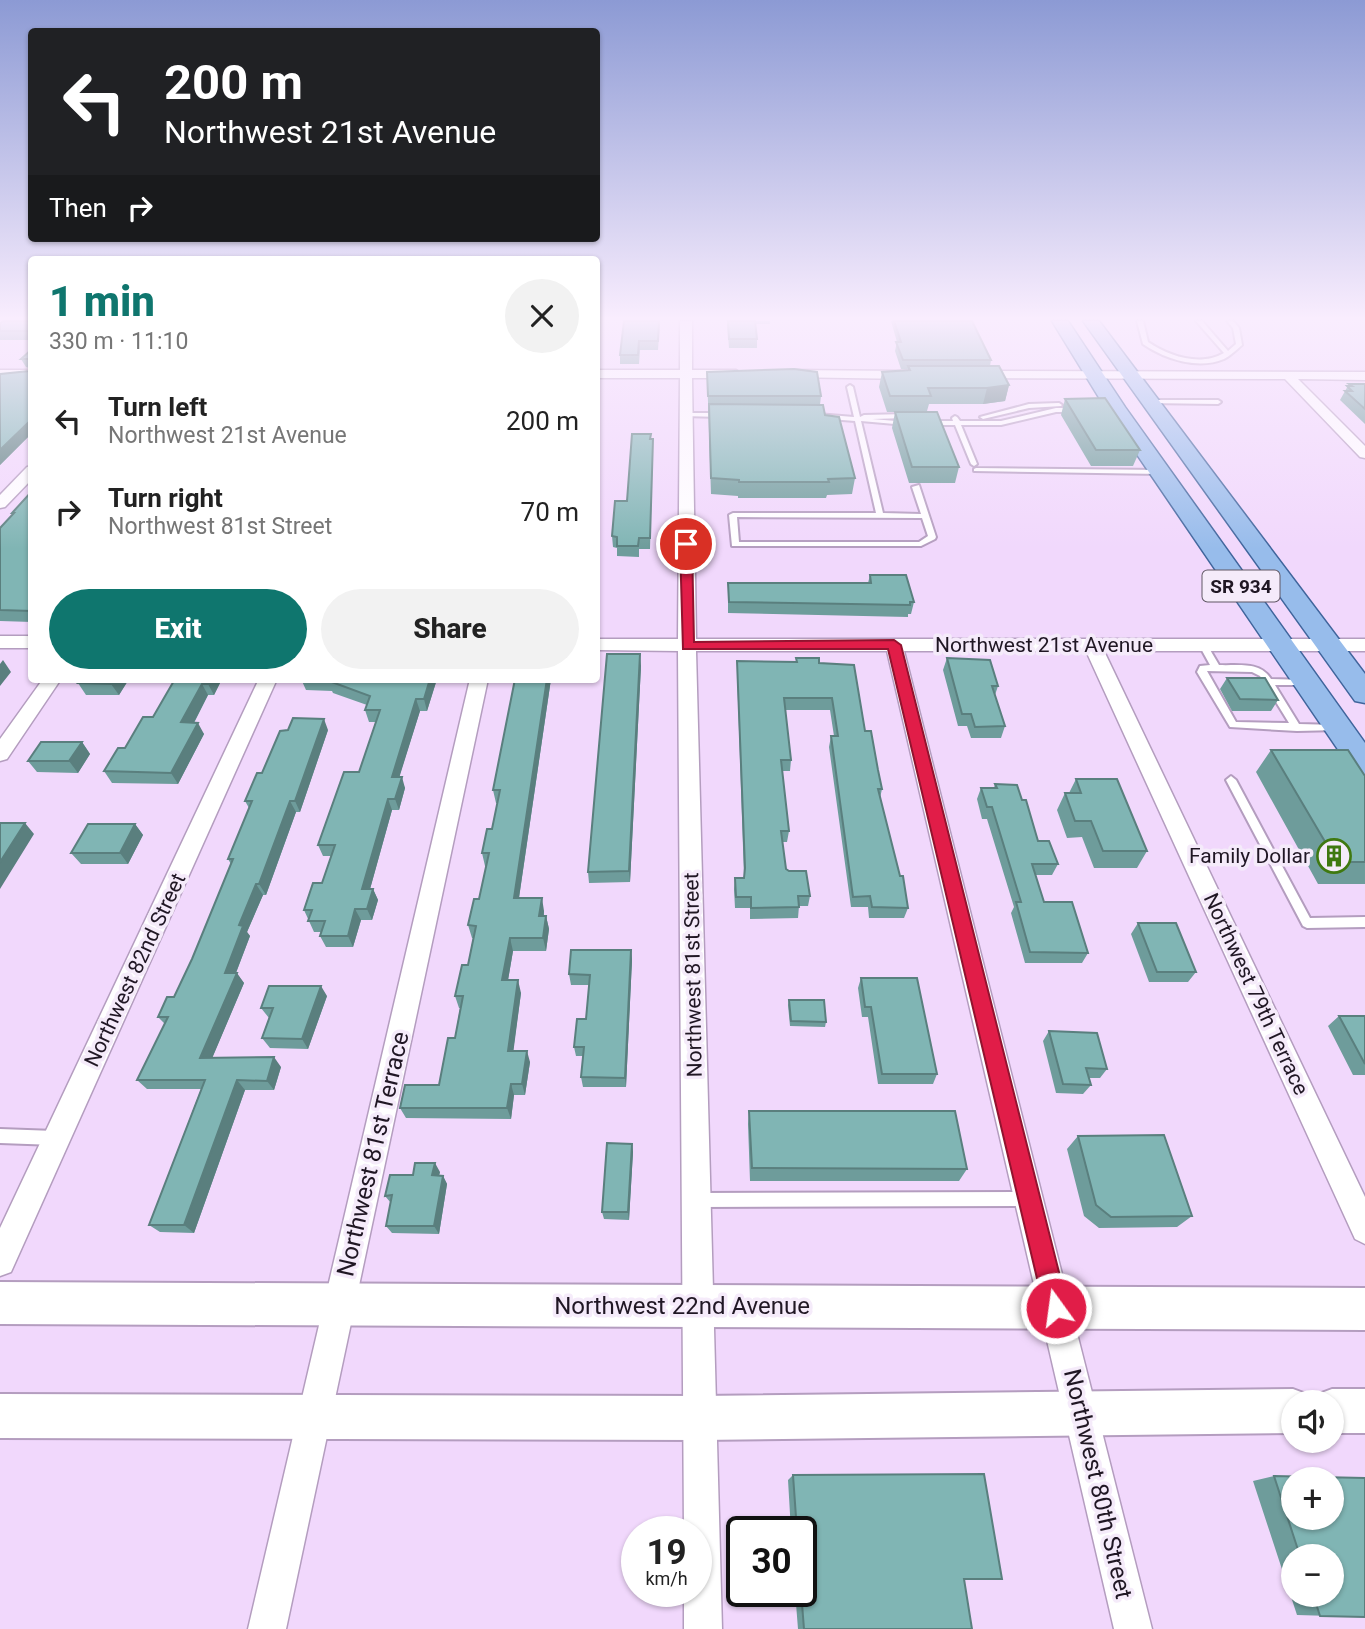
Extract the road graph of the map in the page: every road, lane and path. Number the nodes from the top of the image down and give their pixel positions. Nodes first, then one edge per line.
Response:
1 (685, 397) edge
2 (853, 397) edge
3 (1105, 397) edge
4 (1146, 397) edge
5 (1309, 397) edge
6 (1150, 402) junction
7 (1218, 402) dead end
8 (685, 415) junction
9 (736, 415) edge
10 (805, 416) edge
11 (858, 418) junction
12 (956, 420) junction
13 (1365, 454) edge
14 (1161, 472) junction
15 (1202, 472) junction
16 (28, 474) edge
17 (916, 488) dead end
18 (0, 504) edge
19 (880, 516) junction
20 (925, 516) junction
21 (0, 642) edge
22 (28, 642) edge
23 (600, 645) edge
24 (894, 645) junction
25 (1203, 645) junction
26 (1282, 645) junction
27 (1329, 645) junction
28 (1365, 645) edge
29 (687, 646) junction
30 (1093, 646) junction
31 (1216, 668) junction
32 (1268, 682) junction
33 (1308, 682) junction
34 (49, 683) edge
35 (266, 683) edge
36 (478, 683) edge
37 (1365, 694) edge
38 (1297, 728) junction
39 (1340, 728) junction
40 (0, 754) edge
41 (1365, 765) edge
42 (1231, 780) dead end
43 (1365, 922) edge
44 (0, 1136) edge
45 (58, 1138) junction
46 (1029, 1199) junction
47 (697, 1200) junction
48 (1364, 1223) edge
49 (0, 1261) edge
50 (0, 1303) edge
51 (340, 1305) junction
52 (699, 1306) junction
53 (1056, 1308) junction
54 (1365, 1309) edge
55 (1281, 1411) edge
56 (1344, 1411) edge
57 (1365, 1411) edge
58 (1081, 1412) junction
59 (0, 1416) edge
60 (314, 1417) junction
61 (700, 1418) junction
62 (267, 1629) edge
63 (703, 1629) edge
64 (1133, 1629) edge

1 - 8 street, Northwest 81st Street
2 - 11 lane
3 - 14 main road, SR 934
4 - 6 main road, SR 934
5 - 13 street
6 - 7 lane
6 - 15 main road, SR 934
8 - 9 lane
8 - 29 street, Northwest 81st Street
10 - 11 lane
11 - 12 lane
11 - 19 lane
12 - 12 lane
12 - 14 lane
14 - 15 main road
14 - 26 main road, SR 934
15 - 27 main road, SR 934
16 - 18 street
17 - 20 lane
19 - 20 lane
19 - 20 lane
21 - 22 street
23 - 29 street, Northwest 21st Avenue
24 - 29 street, Northwest 21st Avenue
24 - 30 street, Northwest 21st Avenue
24 - 46 street, Northwest 80th Street
25 - 26 street, Northwest 21st Avenue
25 - 30 street, Northwest 21st Avenue
25 - 31 lane
26 - 27 street, Northwest 21st Avenue
26 - 33 main road, SR 934
27 - 28 street, Northwest 21st Avenue
27 - 37 main road, SR 934
29 - 47 street, Northwest 81st Street
30 - 48 street, Northwest 79th Terrace
31 - 32 lane
31 - 38 lane
32 - 33 lane
32 - 38 lane
33 - 39 main road, SR 934
34 - 40 street
35 - 45 street, Northwest 82nd Street
36 - 51 street, Northwest 81st Terrace
38 - 39 lane
39 - 41 main road, SR 934
42 - 43 lane
44 - 45 lane
45 - 49 street, Northwest 82nd Street
46 - 47 lane
46 - 53 street, Northwest 80th Street
47 - 52 street, Northwest 81st Street
50 - 51 main road, Northwest 22nd Avenue
51 - 52 main road, Northwest 22nd Avenue
51 - 60 street, Northwest 81st Terrace
52 - 53 main road, Northwest 22nd Avenue
52 - 61 street, Northwest 81st Street
53 - 54 main road, Northwest 22nd Avenue
53 - 58 street, Northwest 80th Street
55 - 58 main road
56 - 57 main road
58 - 61 main road
58 - 64 street, Northwest 80th Street
59 - 60 main road
60 - 61 main road
60 - 62 street, Northwest 81st Terrace
61 - 63 street, Northwest 81st Street

